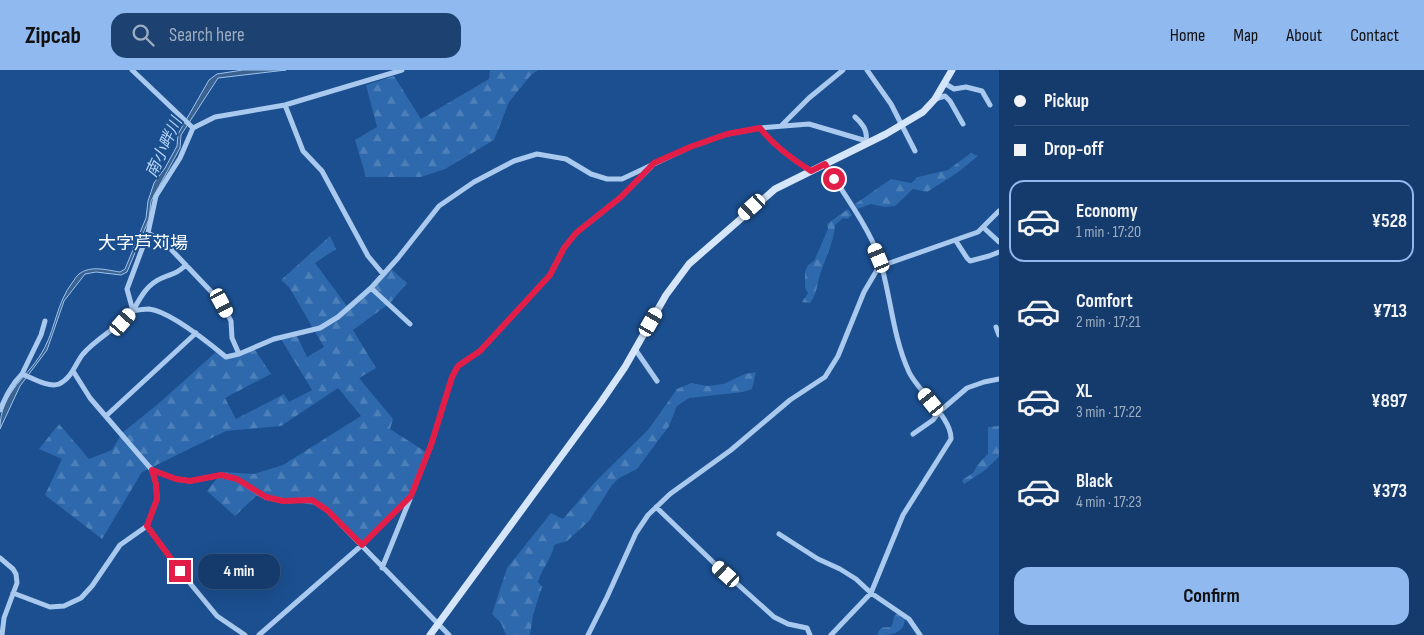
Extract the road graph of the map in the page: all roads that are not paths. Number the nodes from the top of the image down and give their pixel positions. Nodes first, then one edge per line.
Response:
1 (132, 70) edge
2 (402, 70) edge
3 (843, 70) edge
4 (867, 70) edge
5 (952, 70) edge
6 (944, 83) junction
7 (935, 100) junction
8 (285, 105) junction
9 (990, 105) dead end
10 (855, 117) dead end
11 (963, 124) dead end
12 (781, 126) junction
13 (902, 126) junction
14 (192, 127) junction
15 (760, 128) junction
16 (868, 141) junction
17 (915, 151) dead end
18 (654, 163) junction
19 (825, 164) junction
20 (811, 171) junction
21 (999, 211) edge
22 (984, 228) junction
23 (148, 233) junction
24 (956, 241) junction
25 (999, 242) edge
26 (999, 252) edge
27 (186, 265) junction
28 (881, 267) junction
29 (384, 274) junction
30 (371, 288) junction
31 (133, 311) junction
32 (45, 321) dead end
33 (410, 324) dead end
34 (996, 327) dead end
35 (196, 333) junction
36 (999, 335) edge
37 (635, 349) junction
38 (239, 354) junction
39 (73, 371) junction
40 (22, 374) junction
41 (999, 379) edge
42 (657, 381) dead end
43 (0, 410) edge
44 (939, 412) junction
45 (106, 416) junction
46 (913, 434) dead end
47 (152, 470) junction
48 (411, 496) junction
49 (656, 507) junction
50 (147, 526) junction
51 (779, 534) dead end
52 (362, 545) junction
53 (0, 558) edge
54 (382, 568) junction
55 (13, 593) junction
56 (871, 593) junction
57 (438, 624) junction
58 (2, 635) edge
59 (245, 635) edge
60 (259, 635) edge
61 (430, 635) edge
62 (449, 635) edge
63 (588, 635) edge
64 (810, 635) edge
65 (831, 635) edge
66 (920, 635) edge

1 - 14 street
2 - 8 street
3 - 12 street
4 - 13 street
5 - 6 street
6 - 7 street
6 - 9 street
7 - 11 street
7 - 13 street
8 - 14 street
8 - 29 street
10 - 16 street
12 - 15 street
12 - 16 street
13 - 16 street
13 - 17 street
14 - 23 street
15 - 18 street
15 - 20 street
16 - 19 street
18 - 29 street
18 - 48 street
19 - 20 street
19 - 28 street
20 - 37 street
21 - 22 street
22 - 24 street
22 - 25 street
23 - 27 street
23 - 31 street
24 - 26 street
24 - 28 street
27 - 31 street
27 - 38 street
28 - 44 street
28 - 49 street
29 - 30 street
30 - 33 street
30 - 38 street
31 - 35 street
31 - 39 street
32 - 40 street
34 - 36 street
35 - 38 street
35 - 45 street
37 - 42 street
37 - 57 street
39 - 40 street
39 - 45 street
40 - 43 street
41 - 44 street
44 - 46 street
44 - 56 street
45 - 47 street
47 - 50 street
47 - 52 street
48 - 52 street
48 - 54 street
49 - 63 street
49 - 64 street
50 - 55 street
50 - 59 street
51 - 56 street
52 - 54 street
52 - 60 street
53 - 55 street
54 - 57 street
55 - 58 street
56 - 65 street
56 - 66 street
57 - 61 street
57 - 62 street

